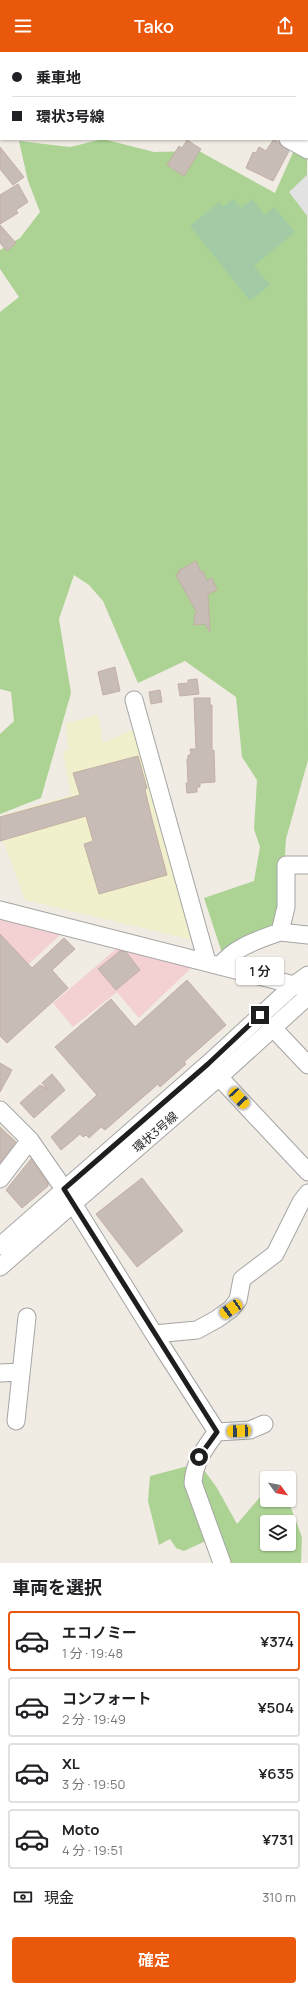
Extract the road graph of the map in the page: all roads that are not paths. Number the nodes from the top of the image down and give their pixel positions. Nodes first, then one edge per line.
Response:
1 (290, 140) edge
2 (308, 150) edge
3 (134, 700) dead end
4 (308, 865) edge
5 (0, 910) edge
6 (280, 932) junction
7 (308, 935) edge
8 (214, 964) junction
9 (303, 983) edge
10 (308, 996) edge
11 (273, 1028) junction
12 (308, 1065) edge
13 (219, 1077) junction
14 (0, 1110) edge
15 (30, 1140) junction
16 (308, 1172) edge
17 (0, 1179) edge
18 (64, 1189) junction
19 (308, 1193) edge
20 (73, 1203) junction
21 (0, 1246) edge
22 (0, 1267) edge
23 (27, 1317) dead end
24 (154, 1334) junction
25 (21, 1372) junction
26 (0, 1373) edge
27 (16, 1421) dead end
28 (264, 1424) dead end
29 (217, 1432) junction
30 (222, 1563) edge

1 - 2 street
3 - 8 street
4 - 6 street
5 - 8 street
6 - 7 street
6 - 8 street
8 - 9 street
9 - 18 street, 環状3号線
10 - 11 street, 環状3号線
11 - 12 street
11 - 13 street, 環状3号線
13 - 16 street
13 - 20 street, 環状3号線
14 - 15 street
15 - 17 street
15 - 18 street
18 - 20 street
18 - 21 street, 環状3号線
19 - 24 street
20 - 22 street, 環状3号線
20 - 24 street
23 - 25 street
24 - 29 street
25 - 26 street
25 - 27 street
28 - 29 street
29 - 30 street

